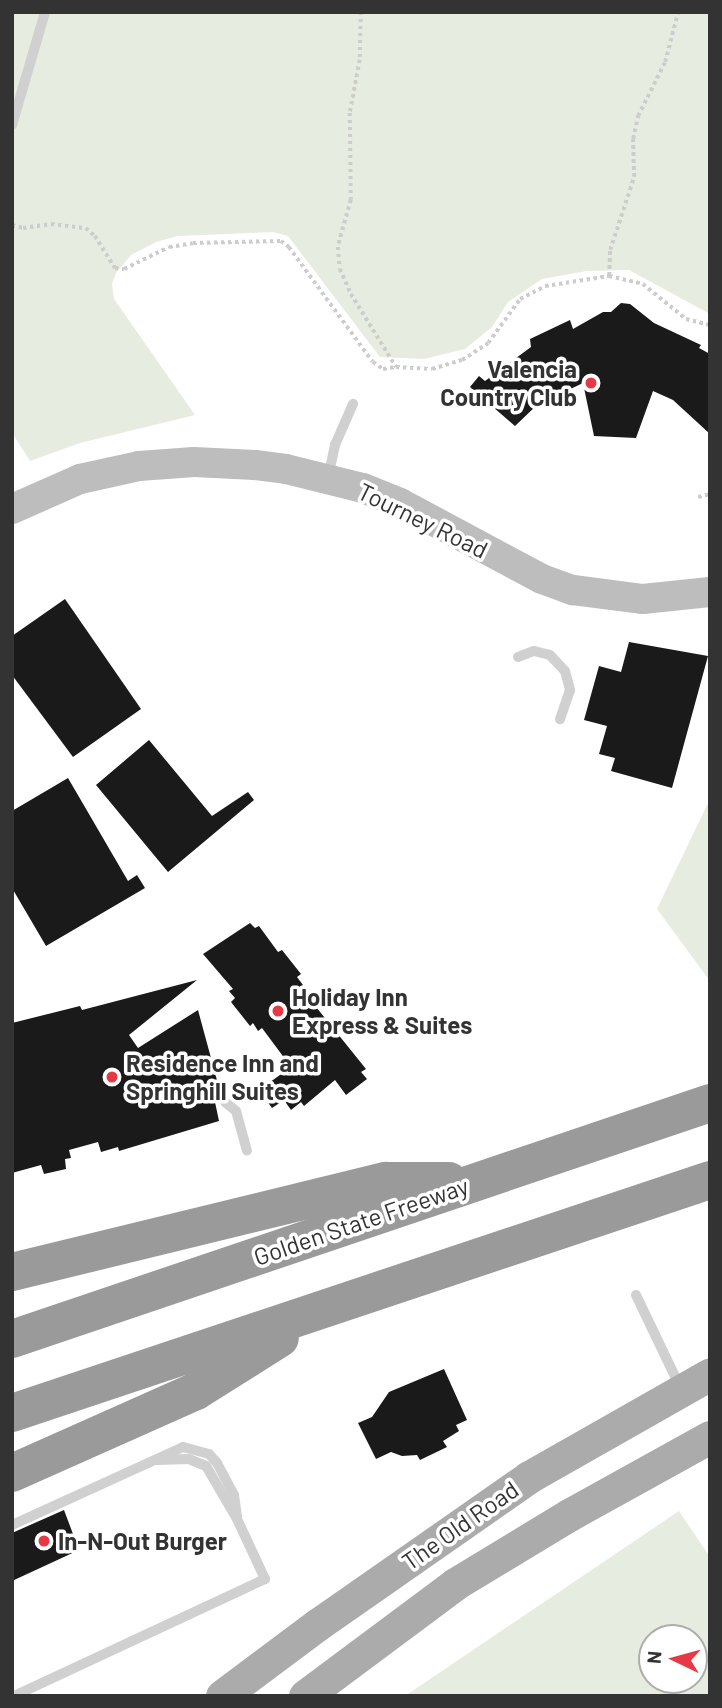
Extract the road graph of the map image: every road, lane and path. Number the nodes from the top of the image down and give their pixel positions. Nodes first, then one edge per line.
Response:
1 (45, 12) edge
2 (361, 12) edge
3 (678, 12) edge
4 (12, 125) edge
5 (12, 225) edge
6 (609, 276) junction
7 (710, 325) edge
8 (396, 367) junction
9 (353, 404) dead end
10 (328, 478) junction
11 (710, 494) edge
12 (698, 497) dead end
13 (12, 509) edge
14 (710, 592) edge
15 (518, 657) dead end
16 (560, 719) dead end
17 (225, 1102) dead end
18 (710, 1103) edge
19 (247, 1152) dead end
20 (710, 1180) edge
21 (479, 1182) junction
22 (12, 1272) edge
23 (636, 1295) dead end
24 (332, 1306) junction
25 (12, 1339) edge
26 (710, 1374) edge
27 (681, 1389) junction
28 (12, 1413) edge
29 (710, 1437) edge
30 (12, 1473) edge
31 (12, 1525) edge
32 (14, 1696) edge
33 (222, 1696) edge
34 (305, 1696) edge

1 - 4 lane
2 - 8 path
3 - 6 path
5 - 8 path
6 - 7 path
6 - 8 path
9 - 10 lane
10 - 13 street, Tourney Road
10 - 14 street, Tourney Road
11 - 12 path
15 - 16 lane
17 - 19 lane
18 - 21 highway, Golden State Freeway
20 - 24 highway
21 - 22 highway
21 - 25 highway, Golden State Freeway
23 - 27 lane
24 - 28 highway
24 - 30 highway
26 - 27 main road, The Old Road
27 - 33 main road, The Old Road
29 - 34 main road, The Old Road
31 - 32 lane

